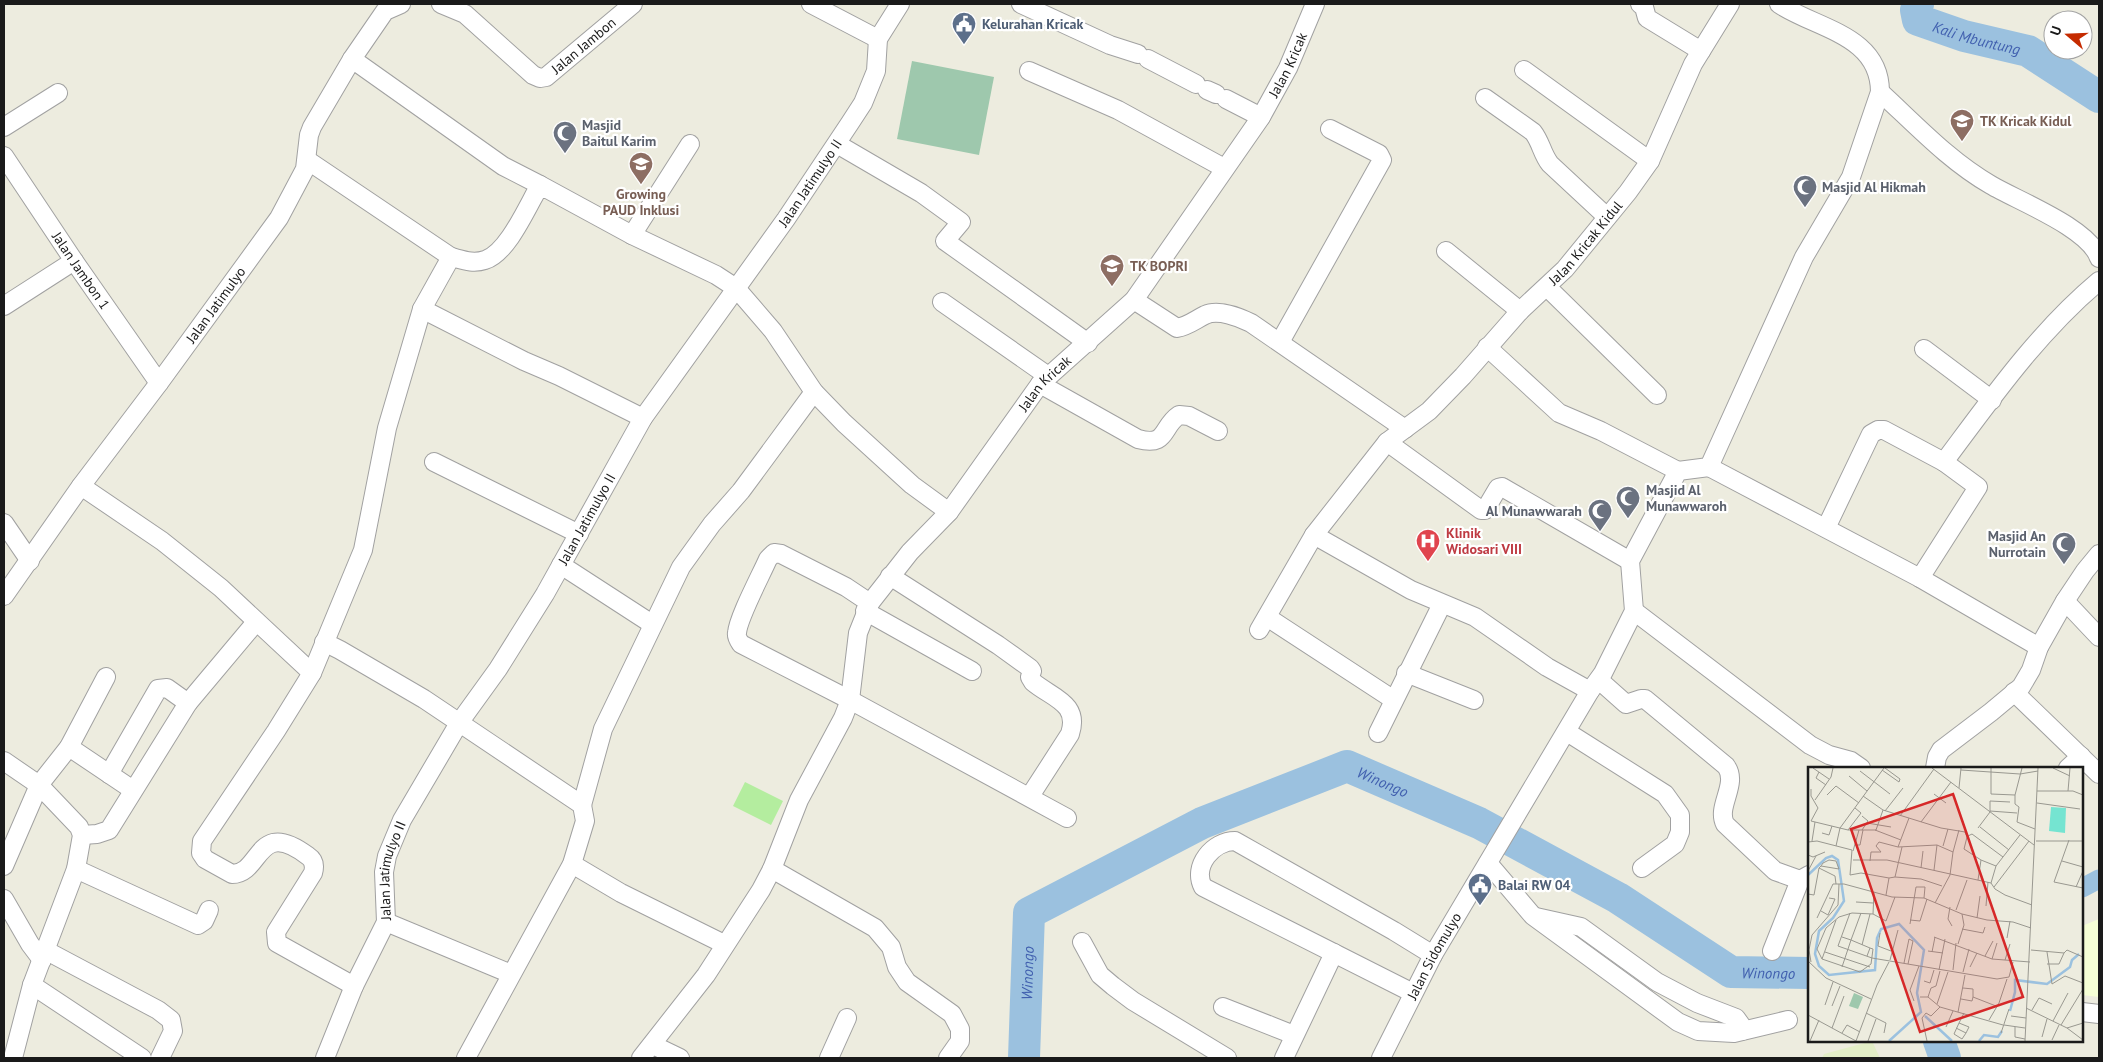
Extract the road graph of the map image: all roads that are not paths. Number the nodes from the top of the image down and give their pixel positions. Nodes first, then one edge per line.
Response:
1 (401, 4) edge
2 (441, 4) edge
3 (633, 4) edge
4 (811, 4) edge
5 (900, 4) edge
6 (1021, 4) edge
7 (1316, 4) edge
8 (1640, 4) edge
9 (1730, 4) edge
10 (1780, 4) edge
11 (878, 39) junction
12 (1701, 51) junction
13 (352, 59) junction
14 (1524, 70) dead end
15 (1029, 71) dead end
16 (1880, 92) junction
17 (58, 93) dead end
18 (1485, 98) dead end
19 (1261, 117) junction
20 (4, 127) edge
21 (1330, 129) dead end
22 (690, 144) dead end
23 (837, 144) junction
24 (4, 156) edge
25 (307, 160) junction
26 (1650, 161) junction
27 (1224, 168) junction
28 (540, 185) junction
29 (1607, 217) junction
30 (632, 235) junction
31 (1446, 251) dead end
32 (451, 257) junction
33 (2099, 258) edge
34 (74, 260) junction
35 (2099, 281) edge
36 (1547, 287) junction
37 (736, 288) junction
38 (1134, 300) junction
39 (942, 302) dead end
40 (4, 306) edge
41 (422, 309) junction
42 (1520, 310) junction
43 (1280, 342) junction
44 (1088, 343) junction
45 (1487, 347) junction
46 (1924, 349) dead end
47 (1044, 380) junction
48 (159, 383) junction
49 (814, 392) junction
50 (1657, 396) dead end
51 (1992, 400) junction
52 (644, 418) junction
53 (1405, 428) junction
54 (1218, 431) dead end
55 (1387, 442) junction
56 (434, 462) dead end
57 (1944, 462) junction
58 (1709, 467) junction
59 (1678, 472) junction
60 (81, 486) junction
61 (949, 512) junction
62 (4, 522) edge
63 (1826, 528) junction
64 (579, 534) junction
65 (1314, 535) junction
66 (2099, 554) edge
67 (30, 560) junction
68 (1630, 561) junction
69 (561, 565) junction
70 (890, 576) junction
71 (1920, 578) junction
72 (4, 596) edge
73 (2065, 601) junction
74 (1442, 604) junction
75 (868, 607) junction
76 (1634, 611) junction
77 (256, 622) junction
78 (652, 624) junction
79 (2099, 638) edge
80 (324, 642) junction
81 (2039, 647) junction
82 (972, 671) dead end
83 (312, 673) junction
84 (1406, 673) junction
85 (106, 677) dead end
86 (1594, 686) junction
87 (2014, 692) junction
88 (850, 700) junction
89 (1394, 700) junction
90 (1474, 700) dead end
91 (188, 704) junction
92 (459, 722) junction
93 (1567, 732) junction
94 (1378, 733) dead end
95 (69, 747) junction
96 (4, 761) edge
97 (2075, 762) edge
98 (1860, 767) edge
99 (1936, 767) edge
100 (109, 774) junction
101 (2099, 774) edge
102 (39, 785) junction
103 (133, 790) junction
104 (1030, 796) junction
105 (582, 805) junction
106 (1067, 818) dead end
107 (82, 835) junction
108 (1489, 859) junction
109 (572, 864) junction
110 (4, 866) edge
111 (1642, 868) dead end
112 (76, 869) junction
113 (772, 869) junction
114 (1805, 877) edge
115 (4, 899) edge
116 (209, 910) dead end
117 (1533, 916) junction
118 (386, 922) junction
119 (1082, 942) dead end
120 (724, 944) junction
121 (1772, 951) dead end
122 (1334, 953) junction
123 (1433, 954) junction
124 (44, 955) junction
125 (511, 974) junction
126 (32, 985) junction
127 (354, 986) junction
128 (1413, 993) junction
129 (1222, 1007) dead end
130 (2083, 1012) edge
131 (2099, 1014) edge
132 (847, 1018) dead end
133 (1788, 1020) dead end
134 (1742, 1031) junction
135 (1294, 1035) junction
136 (653, 1045) junction
137 (13, 1058) edge
138 (142, 1058) edge
139 (160, 1058) edge
140 (324, 1058) edge
141 (466, 1058) edge
142 (641, 1058) edge
143 (680, 1058) edge
144 (829, 1058) edge
145 (948, 1058) edge
146 (1227, 1058) edge
147 (1284, 1058) edge
148 (1381, 1058) edge

1 - 13 street, Jalan Jatimulyo
2 - 3 street, Jalan Jambon
4 - 11 street
5 - 11 street, Jalan Jatimulyo II
6 - 19 street
7 - 19 street, Jalan Kricak
8 - 12 street
9 - 12 street, Jalan Kricak Kidul
10 - 16 street
11 - 23 street, Jalan Jatimulyo II
12 - 26 street, Jalan Kricak Kidul
13 - 25 street, Jalan Jatimulyo
13 - 28 street
14 - 26 street
15 - 27 street
16 - 33 street
16 - 58 street
17 - 20 street
18 - 29 street
19 - 27 street, Jalan Kricak
21 - 43 street
22 - 30 street
23 - 37 street, Jalan Jatimulyo II
23 - 44 street
24 - 34 street, Jalan Jambon 1
25 - 32 street
25 - 48 street, Jalan Jatimulyo
26 - 29 street, Jalan Kricak Kidul
27 - 38 street, Jalan Kricak
28 - 30 street
28 - 32 street
29 - 36 street, Jalan Kricak Kidul
30 - 37 street
31 - 42 street
32 - 41 street
34 - 40 street
34 - 48 street, Jalan Jambon 1
35 - 51 street
36 - 42 street, Jalan Kricak Kidul
36 - 50 street
37 - 49 street
37 - 52 street, Jalan Jatimulyo II
38 - 43 street
38 - 44 street, Jalan Kricak
39 - 47 street
41 - 52 street
41 - 80 street
42 - 45 street, Jalan Kricak Kidul
43 - 53 street
44 - 47 street, Jalan Kricak
45 - 53 street, Jalan Kricak Kidul
45 - 59 street
46 - 51 street
47 - 54 street
47 - 61 street, Jalan Kricak
48 - 60 street, Jalan Jatimulyo
49 - 61 street
49 - 78 street
51 - 57 street
52 - 64 street, Jalan Jatimulyo II
53 - 55 street, Jalan Kricak Kidul
55 - 65 street, Jalan Kricak Kidul
55 - 68 street
56 - 64 street
57 - 63 street
57 - 71 street
58 - 59 street
58 - 63 street
59 - 68 street
60 - 67 street, Jalan Jatimulyo
60 - 77 street
61 - 70 street, Jalan Kricak
62 - 67 street
63 - 71 street
64 - 69 street, Jalan Jatimulyo II
65 - 74 street
65 - 89 street, Jalan Kricak Kidul
66 - 73 street
67 - 72 street, Jalan Jatimulyo
68 - 76 street
69 - 78 street
69 - 92 street, Jalan Jatimulyo II
70 - 75 street, Jalan Kricak
70 - 104 street
71 - 81 street
73 - 79 street
73 - 81 street
74 - 84 street
74 - 86 street
75 - 82 street
75 - 88 street, Jalan Kricak
75 - 88 street
76 - 86 street, Jalan Sidomulyo
76 - 98 street
77 - 83 street
77 - 91 street
78 - 105 street
80 - 83 street
80 - 92 street
81 - 87 street
83 - 127 street
84 - 89 street
84 - 90 street
85 - 95 street
86 - 93 street, Jalan Sidomulyo
86 - 114 street
87 - 97 street
87 - 99 street
88 - 104 street
88 - 113 street, Jalan Kricak
89 - 94 street
91 - 100 street
91 - 103 street
92 - 105 street
92 - 118 street, Jalan Jatimulyo II
93 - 108 street, Jalan Sidomulyo
93 - 111 street
95 - 100 street
95 - 102 street
96 - 102 street
97 - 101 street
100 - 103 street
102 - 107 street
102 - 110 street
103 - 107 street
104 - 106 street
105 - 109 street
107 - 112 street
108 - 117 street
108 - 123 street, Jalan Sidomulyo
109 - 120 street
109 - 125 street
112 - 116 street
112 - 124 street
113 - 120 street, Jalan Kricak
113 - 145 street
114 - 121 street
115 - 124 street
117 - 134 street
117 - 134 street
118 - 125 street
118 - 127 street, Jalan Jatimulyo II
119 - 146 street
120 - 136 street, Jalan Kricak
122 - 123 street
122 - 128 street
122 - 135 street
123 - 128 street, Jalan Sidomulyo
124 - 126 street
124 - 139 street
125 - 141 street
126 - 137 street
126 - 138 street
127 - 140 street, Jalan Jatimulyo II
128 - 148 street, Jalan Sidomulyo
129 - 135 street
130 - 131 street
132 - 144 street
133 - 134 street
135 - 147 street
136 - 142 street, Jalan Kricak
136 - 143 street

